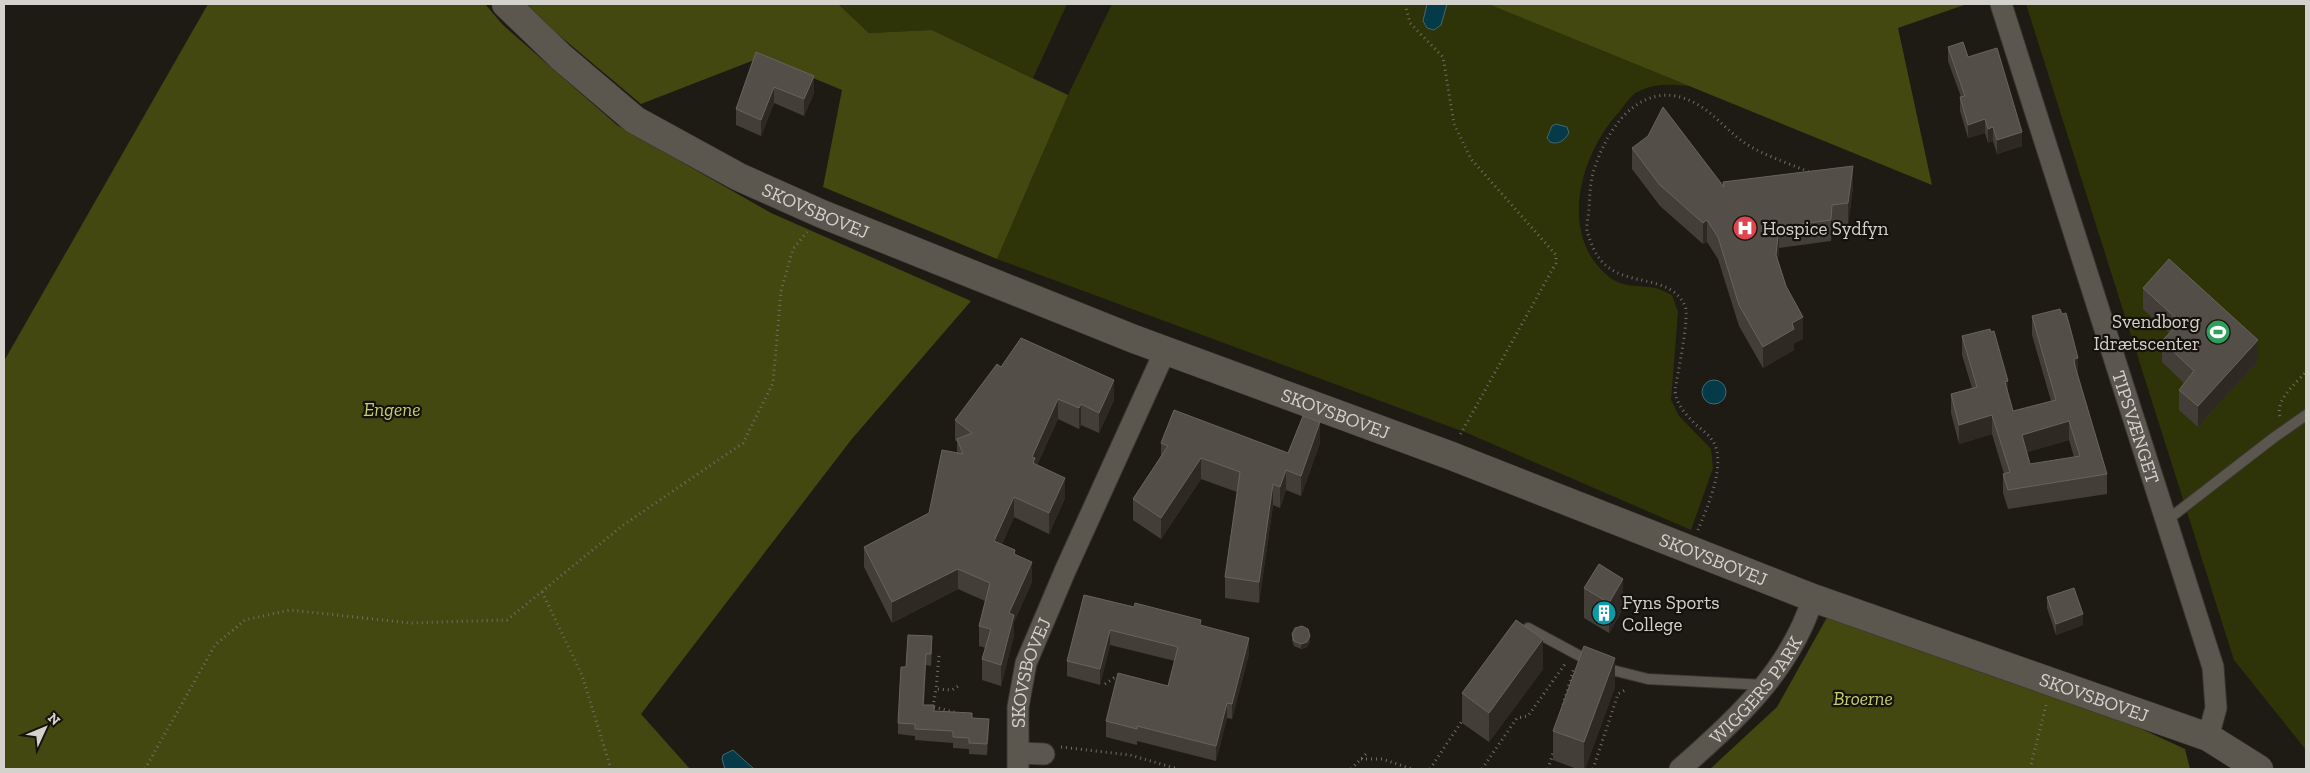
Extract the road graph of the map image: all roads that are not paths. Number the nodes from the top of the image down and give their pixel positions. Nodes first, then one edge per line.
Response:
1 (506, 4) edge
2 (2001, 4) edge
3 (1165, 350) junction
4 (2306, 415) edge
5 (2164, 517) junction
6 (1813, 598) junction
7 (1528, 628) edge
8 (1766, 685) junction
9 (2208, 737) junction
10 (1044, 754) road end
11 (1018, 761) edge
12 (1680, 769) edge
13 (2259, 769) edge

1 - 3 street, SKOVSBOVEJ
2 - 5 street, TIPSVÆNGET
3 - 6 street, SKOVSBOVEJ
3 - 11 street, SKOVSBOVEJ
4 - 5 lane
5 - 9 street, TIPSVÆNGET
6 - 8 street, WIGGERS PARK
6 - 9 street, SKOVSBOVEJ
7 - 8 lane
8 - 12 street, WIGGERS PARK
9 - 13 street, SKOVSBOVEJ
10 - 11 street, SKOVSBOVEJ

